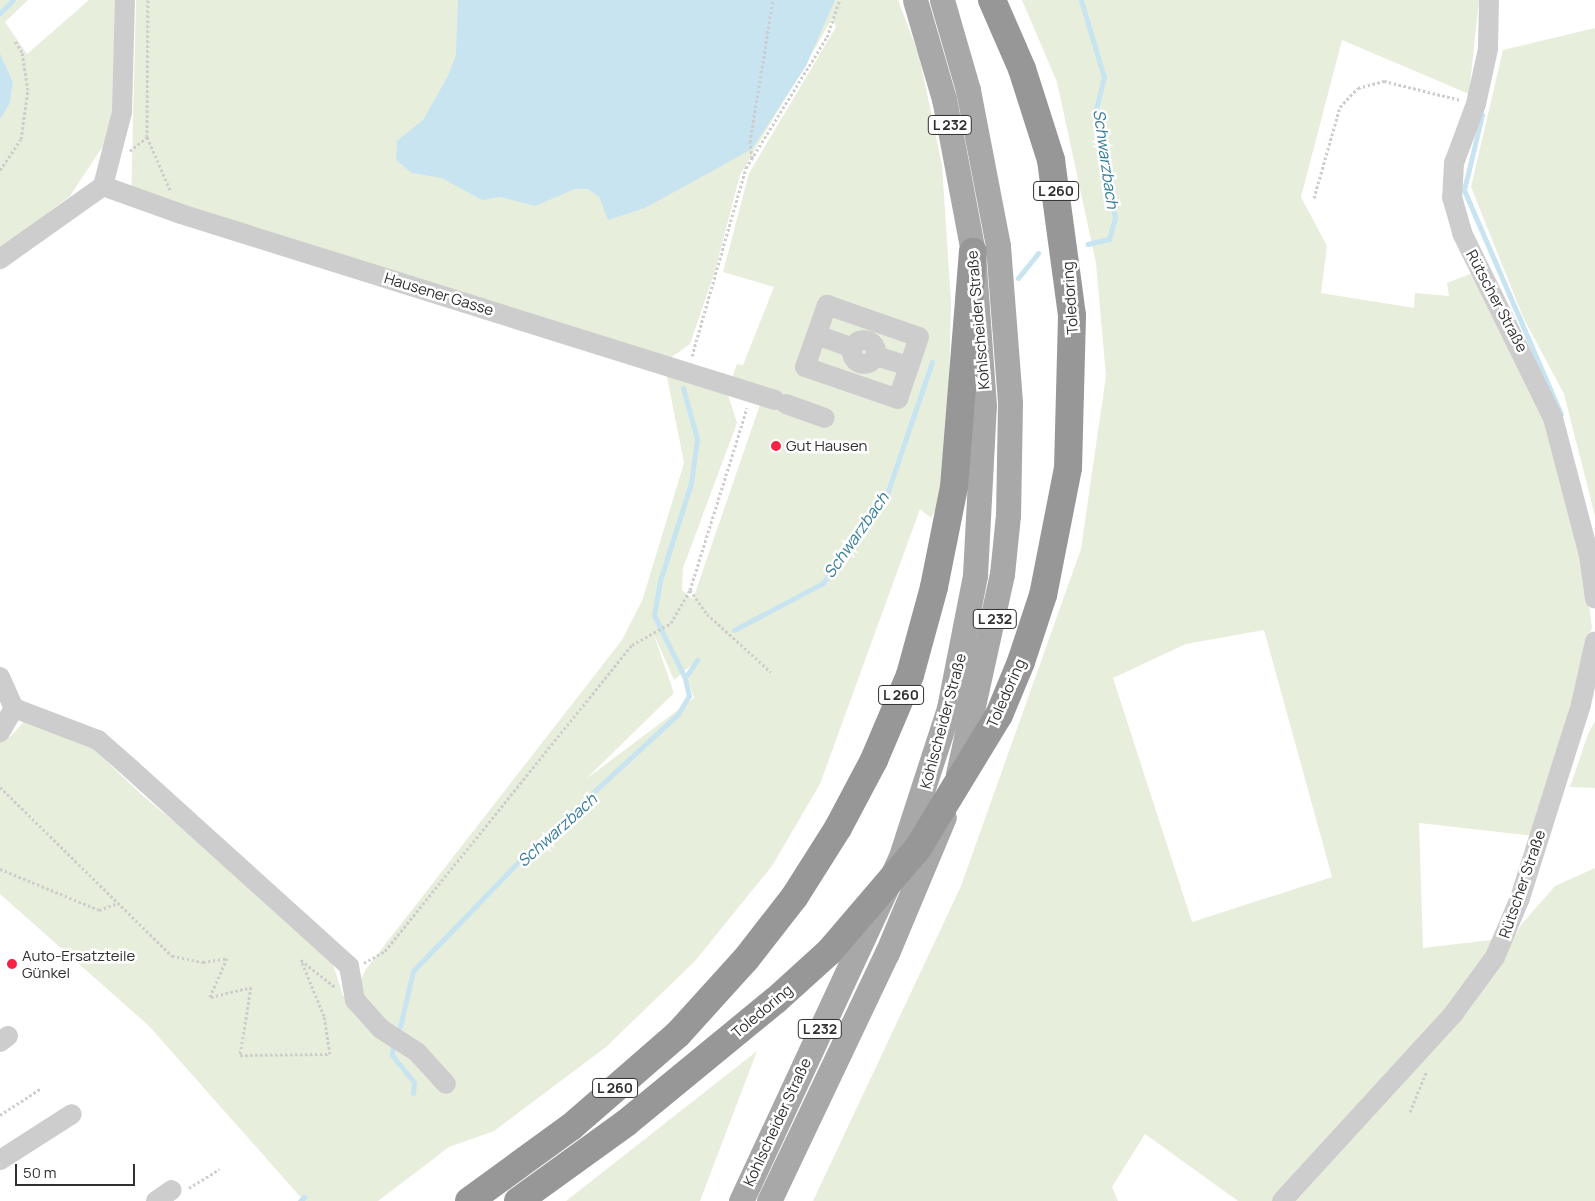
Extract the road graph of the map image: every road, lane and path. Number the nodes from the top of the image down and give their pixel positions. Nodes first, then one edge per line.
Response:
1 (125, 0) edge
2 (148, 0) edge
3 (774, 0) edge
4 (840, 0) edge
5 (915, 0) edge
6 (942, 0) edge
7 (992, 0) edge
8 (1489, 0) edge
9 (14, 39) dead end
10 (1476, 104) junction
11 (752, 159) junction
12 (0, 170) edge
13 (103, 186) junction
14 (1314, 198) dead end
15 (181, 214) junction
16 (973, 252) junction
17 (0, 259) edge
18 (817, 335) junction
19 (909, 366) junction
20 (687, 372) junction
21 (752, 393) junction
22 (826, 418) dead end
23 (690, 590) junction
24 (1595, 599) edge
25 (1595, 642) edge
26 (771, 672) dead end
27 (0, 677) edge
28 (14, 708) junction
29 (0, 732) edge
30 (0, 787) edge
31 (0, 869) edge
32 (118, 903) junction
33 (349, 966) junction
34 (446, 1084) dead end
35 (40, 1089) dead end
36 (72, 1114) dead end
37 (0, 1115) edge
38 (0, 1160) edge
39 (219, 1169) dead end
40 (177, 1191) joint
41 (156, 1201) edge
42 (469, 1201) edge
43 (518, 1201) edge
44 (741, 1201) edge
45 (769, 1201) edge
46 (1282, 1201) edge

1 - 13 street
2 - 15 path
3 - 11 path
4 - 11 path
5 - 16 main road, Kohlscheider Straße / L 232
6 - 45 main road, Kohlscheider Straße / L 232
7 - 43 highway, Toledoring / L 260, bridge
8 - 10 street, Rütscher Straße
9 - 12 path
10 - 14 path
10 - 24 street, Rütscher Straße
11 - 20 path
13 - 15 street, Hausener Gasse
13 - 17 street
15 - 20 street, Hausener Gasse
16 - 42 highway, L 260
16 - 44 main road, Kohlscheider Straße / L 232
18 - 19 street
18 - 19 street
18 - 19 street
20 - 21 street, Hausener Gasse
21 - 22 street, Hausener Gasse
21 - 23 path
23 - 26 path
23 - 33 path
25 - 46 street, Rütscher Straße
27 - 28 street
28 - 29 street
28 - 33 street
30 - 32 path
31 - 32 path
32 - 33 path
33 - 34 street
35 - 37 path
36 - 38 street
39 - 40 path
40 - 41 street

